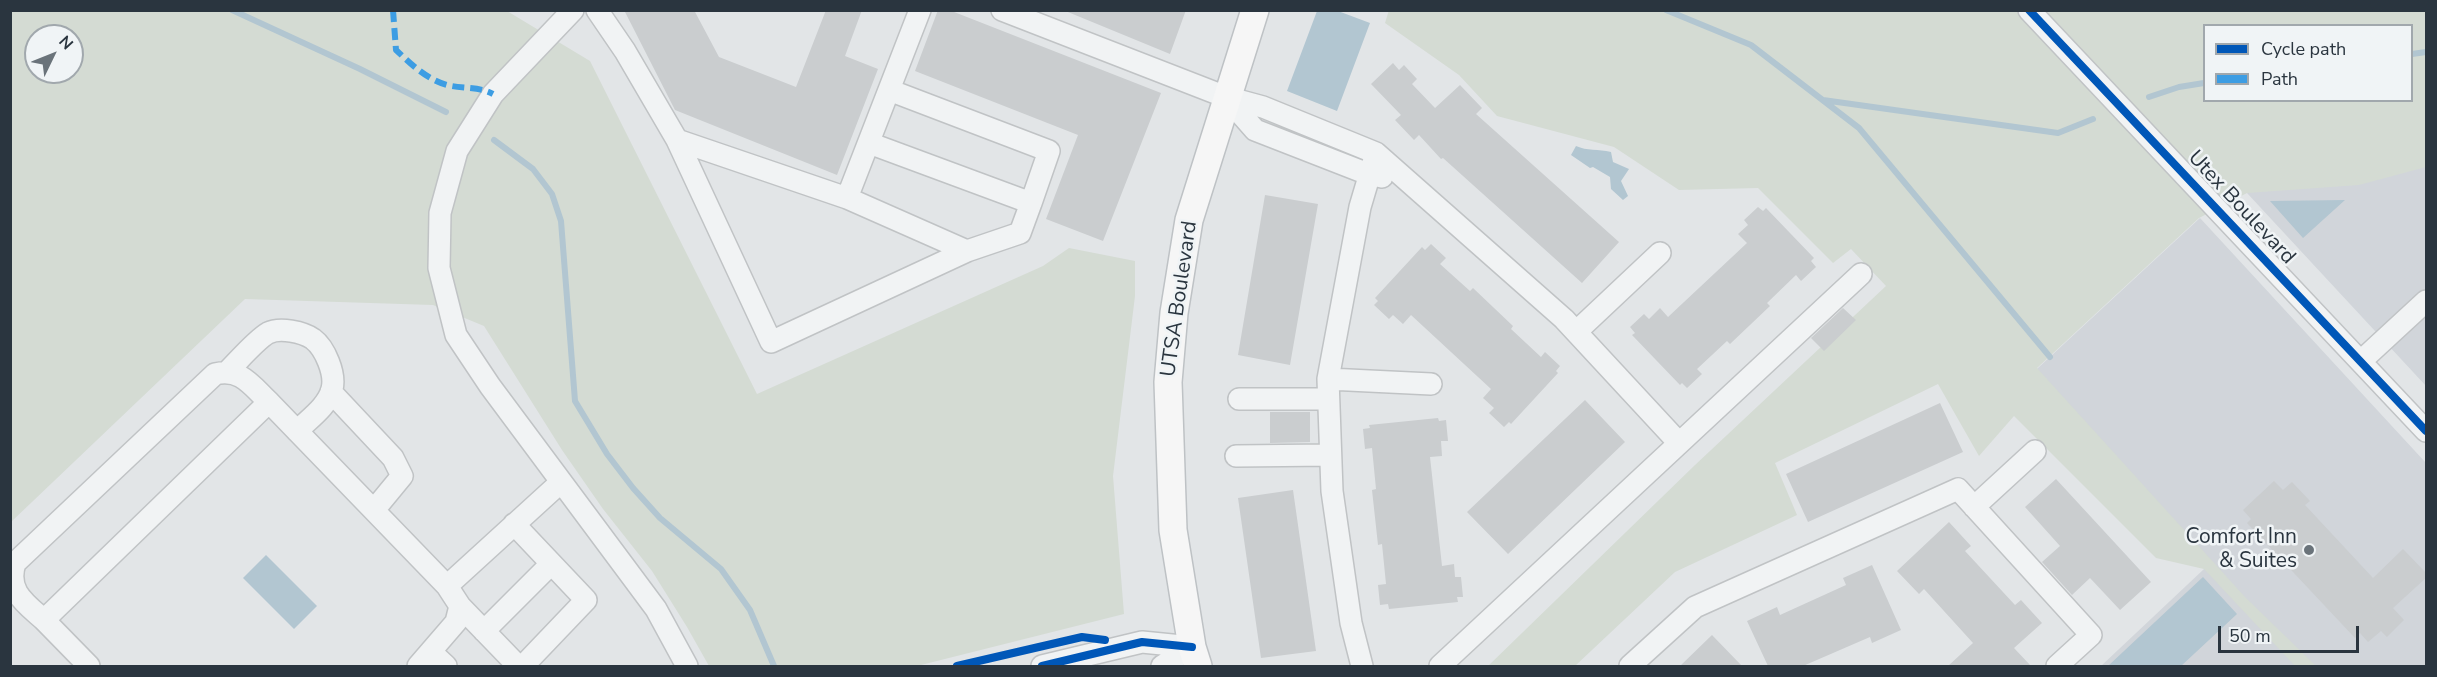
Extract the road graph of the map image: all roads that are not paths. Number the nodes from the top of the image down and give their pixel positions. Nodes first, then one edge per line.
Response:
1 (573, 10) edge
2 (597, 10) edge
3 (920, 10) edge
4 (1002, 10) edge
5 (1255, 10) edge
6 (2029, 10) edge
7 (890, 90) junction
8 (1226, 97) junction
9 (677, 140) junction
10 (869, 142) junction
11 (1376, 153) junction
12 (1368, 174) junction
13 (1412, 183) junction
14 (847, 198) junction
15 (1031, 203) junction
16 (968, 251) junction
17 (1660, 252) dead end
18 (1861, 273) dead end
19 (2427, 302) edge
20 (1576, 332) junction
21 (2361, 361) junction
22 (228, 371) junction
23 (1431, 384) dead end
24 (1328, 389) junction
25 (331, 392) junction
26 (1239, 399) dead end
27 (269, 402) junction
28 (297, 431) junction
29 (2427, 431) edge
30 (1679, 443) junction
31 (2035, 452) dead end
32 (1330, 454) junction
33 (1236, 456) dead end
34 (561, 482) junction
35 (1974, 507) junction
36 (374, 510) junction
37 (514, 524) junction
38 (551, 564) junction
39 (447, 586) junction
40 (460, 606) junction
41 (44, 620) junction
42 (484, 631) junction
43 (1195, 657) edge
44 (432, 662) edge
45 (89, 666) edge
46 (518, 666) edge
47 (523, 666) edge
48 (687, 666) edge
49 (1042, 666) edge
50 (1162, 666) edge
51 (1362, 666) edge
52 (1440, 666) edge
53 (1630, 666) edge
54 (2057, 666) edge

1 - 34 street
2 - 9 street
3 - 7 street
4 - 8 street
5 - 8 main road, UTSA Boulevard
6 - 21 street, Utex Boulevard
7 - 10 street
7 - 15 street
8 - 11 street
8 - 12 street
8 - 43 main road, UTSA Boulevard
9 - 14 street
9 - 16 street
10 - 14 street
10 - 15 street
11 - 12 street
11 - 13 street
12 - 13 street
12 - 24 street
13 - 20 street
14 - 16 street
15 - 16 street
17 - 20 street
18 - 30 street
19 - 21 street
20 - 30 street
21 - 29 street, Utex Boulevard
22 - 25 street
22 - 27 street
22 - 41 street
23 - 24 street
24 - 26 street
24 - 32 street
25 - 28 street
25 - 36 street
27 - 28 street
27 - 41 street
28 - 36 street
30 - 52 street
31 - 35 street
32 - 33 street
32 - 51 street
34 - 37 street
34 - 48 street
35 - 53 street
35 - 54 street
36 - 39 street
37 - 38 street
37 - 39 street
38 - 42 street
38 - 47 street
39 - 40 street
40 - 42 street
40 - 44 street
41 - 45 street
42 - 46 street
43 - 49 street
43 - 50 street

